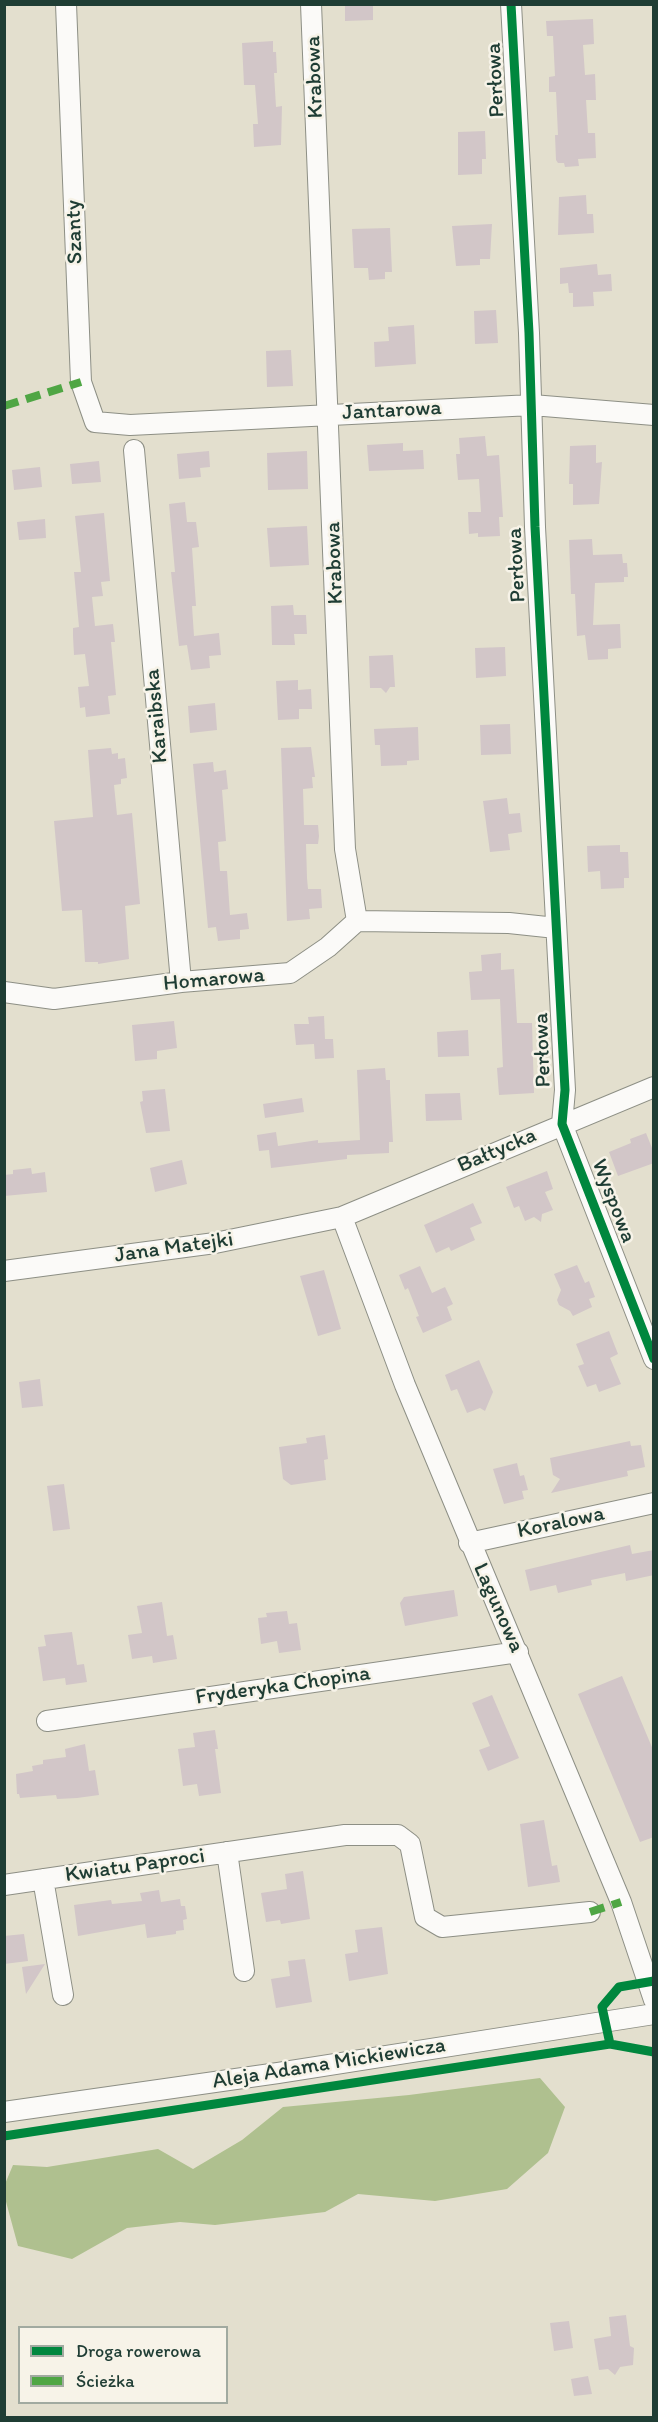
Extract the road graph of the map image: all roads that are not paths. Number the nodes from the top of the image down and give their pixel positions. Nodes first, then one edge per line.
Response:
1 (66, 4) edge
2 (312, 4) edge
3 (511, 4) edge
4 (532, 405) junction
5 (329, 414) junction
6 (654, 415) edge
7 (130, 425) joint
8 (134, 450) dead end
9 (357, 921) junction
10 (556, 928) junction
11 (181, 982) junction
12 (4, 992) edge
13 (654, 1087) edge
14 (562, 1124) junction
15 (342, 1216) junction
16 (4, 1271) edge
17 (646, 1320) edge
18 (654, 1359) edge
19 (654, 1503) edge
20 (470, 1543) junction
21 (518, 1652) junction
22 (47, 1721) dead end
23 (226, 1852) junction
24 (43, 1879) junction
25 (4, 1885) edge
26 (590, 1912) dead end
27 (244, 1971) dead end
28 (63, 1995) dead end
29 (654, 2000) edge
30 (654, 2014) edge
31 (4, 2112) edge

1 - 7 street, Szanty
2 - 5 street, Krabowa
3 - 4 street, Perłowa
4 - 5 street, Jantarowa
4 - 6 street, Jantarowa
4 - 10 street, Perłowa
5 - 7 street, Jantarowa
5 - 9 street, Krabowa
8 - 11 street, Karaibska
9 - 10 street
9 - 11 street, Homarowa
10 - 14 street, Perłowa
11 - 12 street, Homarowa
13 - 14 street, Bałtycka
14 - 15 street, Bałtycka
14 - 17 street, Wyspowa
15 - 16 street, Jana Matejki
15 - 20 street, Lagunowa
17 - 18 street, Wyspowa
19 - 20 street, Koralowa
20 - 21 street, Lagunowa
21 - 22 street, Fryderyka Chopina
21 - 29 street, Lagunowa
23 - 24 street, Kwiatu Paproci
23 - 26 street, Kwiatu Paproci
23 - 27 street, Kwiatu Paproci
24 - 25 street, Kwiatu Paproci
24 - 28 street, Kwiatu Paproci
30 - 31 street, Aleja Adama Mickiewicza

